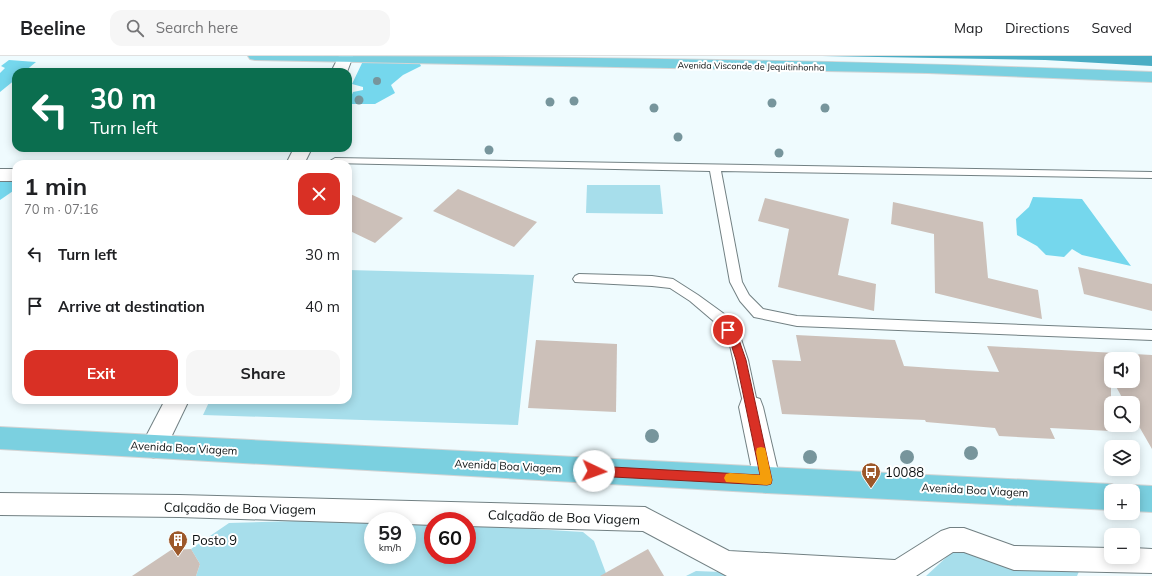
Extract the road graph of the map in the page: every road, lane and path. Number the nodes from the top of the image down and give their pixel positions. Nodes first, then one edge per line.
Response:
1 (254, 56) edge
2 (344, 62) edge
3 (1152, 77) edge
4 (352, 161) edge
5 (716, 168) junction
6 (0, 174) edge
7 (12, 175) edge
8 (1152, 175) edge
9 (579, 279) dead end
10 (1152, 336) edge
11 (175, 404) edge
12 (752, 407) joint
13 (0, 438) edge
14 (154, 446) junction
15 (767, 480) junction
16 (1104, 497) edge
17 (1140, 498) edge
18 (1152, 499) edge
19 (0, 504) edge
20 (1152, 561) edge

1 - 2 main road, Avenida Visconde de Jequitinhonha
2 - 3 main road, Avenida Visconde de Jequitinhonha
4 - 5 lane
5 - 8 lane
5 - 10 lane
6 - 7 street
9 - 12 lane
11 - 14 street
12 - 15 street
13 - 14 main road, Avenida Boa Viagem
14 - 15 main road, Avenida Boa Viagem
15 - 16 main road, Avenida Boa Viagem
17 - 18 main road
19 - 20 street, Calçadão de Boa Viagem

